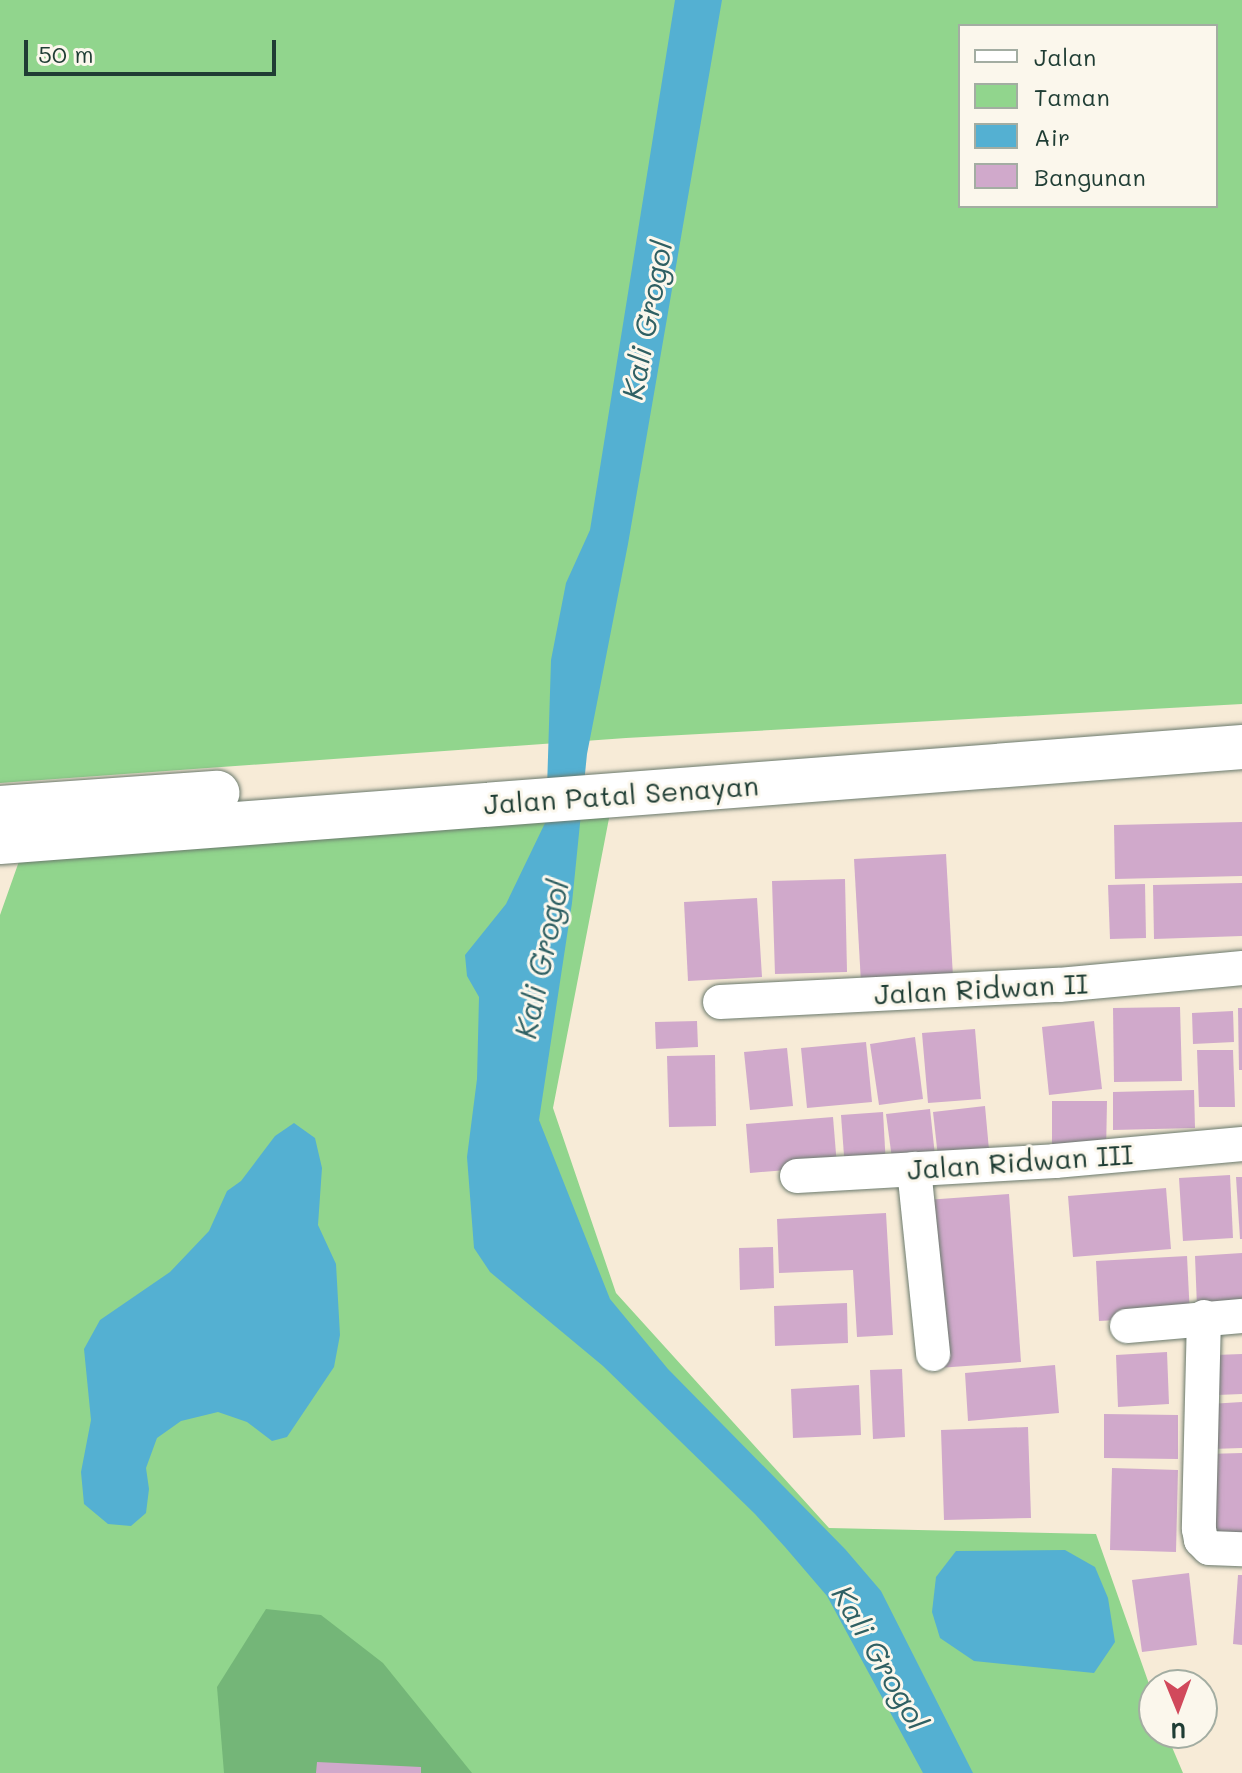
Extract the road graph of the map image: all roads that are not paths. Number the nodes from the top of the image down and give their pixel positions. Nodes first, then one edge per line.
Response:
1 (1242, 726) edge
2 (1242, 747) edge
3 (632, 781) junction
4 (540, 785) junction
5 (0, 808) edge
6 (0, 842) edge
7 (1242, 968) edge
8 (720, 1002) dead end
9 (1242, 1144) edge
10 (914, 1169) junction
11 (797, 1176) dead end
12 (1242, 1316) edge
13 (1204, 1317) junction
14 (1127, 1326) dead end
15 (933, 1354) dead end
16 (1242, 1549) edge

1 - 3 main road, Jalan Patal Senayan
2 - 3 main road, Jalan Patal Senayan
3 - 4 main road, Jalan Patal Senayan
4 - 5 main road, Jalan Patal Senayan
4 - 6 main road, Jalan Patal Senayan
7 - 8 street, Jalan Ridwan II
9 - 10 street, Jalan Ridwan III
10 - 11 street, Jalan Ridwan III
10 - 15 street
12 - 13 street
13 - 14 street
13 - 16 street

